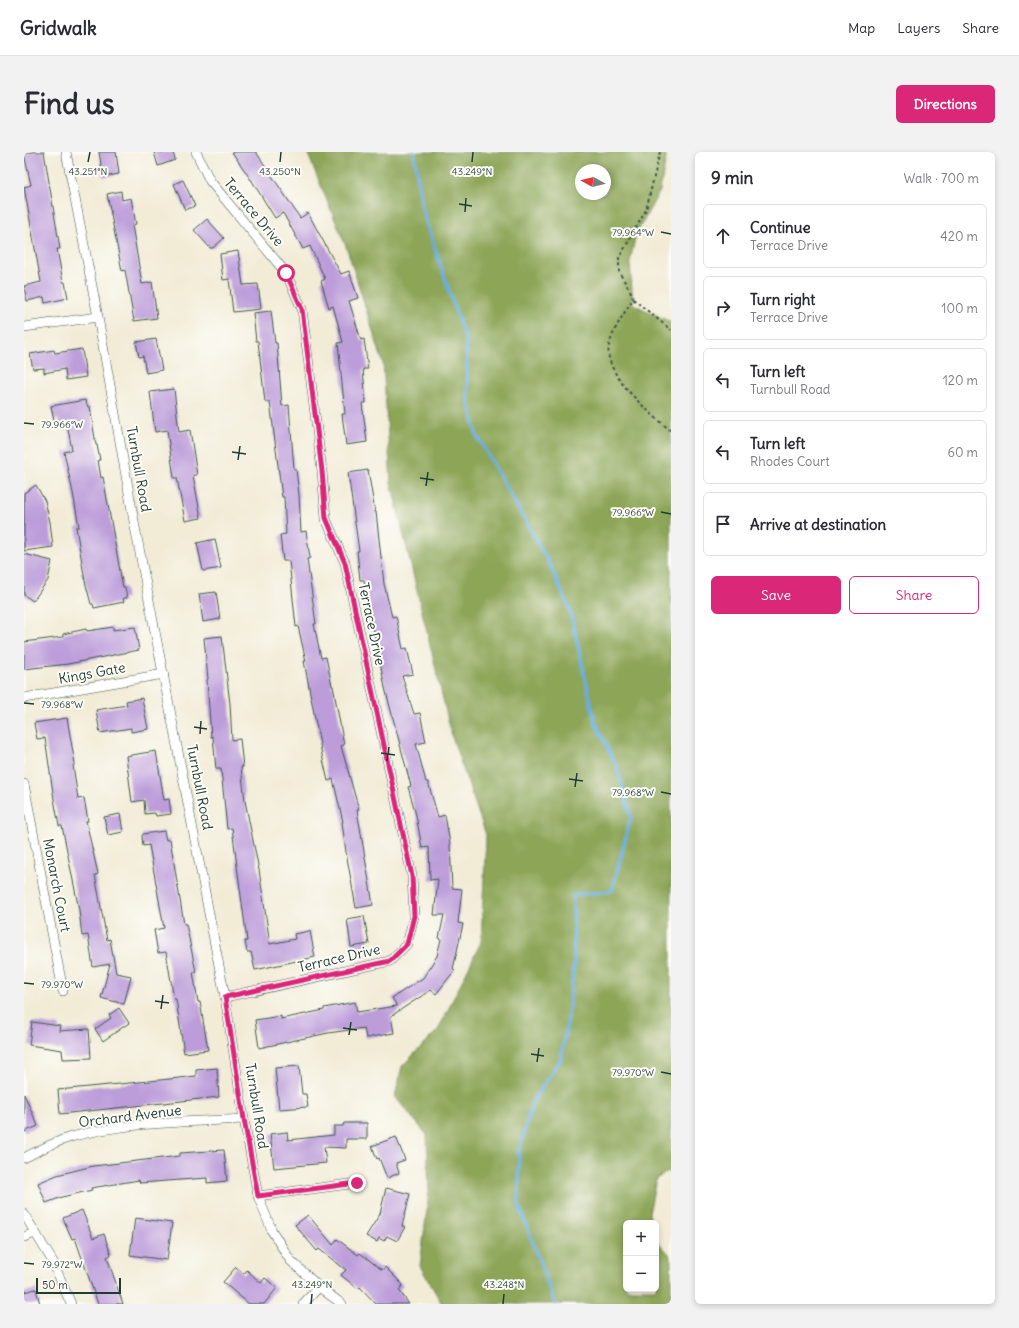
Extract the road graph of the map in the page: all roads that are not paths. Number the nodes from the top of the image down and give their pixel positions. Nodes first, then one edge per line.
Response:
1 (66, 152) edge
2 (196, 152) edge
3 (98, 317) junction
4 (24, 327) edge
5 (164, 674) junction
6 (24, 698) edge
7 (24, 784) edge
8 (64, 991) dead end
9 (225, 997) junction
10 (244, 1119) junction
11 (24, 1158) edge
12 (357, 1183) dead end
13 (258, 1196) junction
14 (24, 1214) edge
15 (34, 1233) junction
16 (24, 1237) edge
17 (319, 1287) junction
18 (71, 1304) edge
19 (303, 1304) edge
20 (342, 1304) edge

1 - 3 street, Turnbull Road
2 - 9 street, Terrace Drive
3 - 4 street
3 - 5 street, Turnbull Road
5 - 6 street, Kings Gate
5 - 9 street, Turnbull Road
7 - 8 street, Monarch Court
9 - 10 street, Turnbull Road
10 - 11 street, Orchard Avenue
10 - 13 street, Turnbull Road
12 - 13 street
13 - 17 street, Turnbull Road
14 - 15 street
15 - 16 street
15 - 18 street
17 - 19 street
17 - 20 street, Turnbull Road

